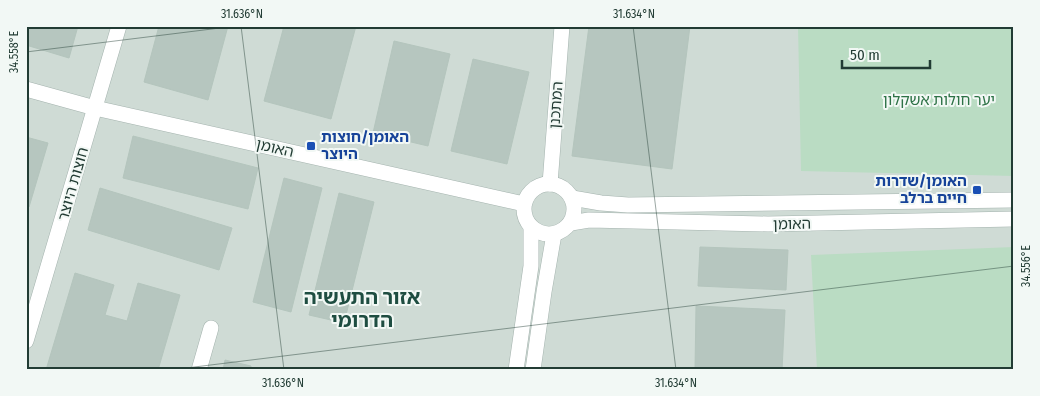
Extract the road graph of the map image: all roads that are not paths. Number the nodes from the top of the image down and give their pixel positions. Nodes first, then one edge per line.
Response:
1 (119, 26) edge
2 (562, 26) edge
3 (26, 89) edge
4 (95, 108) junction
5 (550, 184) junction
6 (572, 198) junction
7 (1014, 200) edge
8 (524, 204) junction
9 (1014, 219) edge
10 (571, 223) junction
11 (530, 227) junction
12 (554, 234) junction
13 (211, 328) dead end
14 (26, 341) edge
15 (199, 370) edge
16 (516, 370) edge
17 (534, 370) edge

1 - 4 street, חוצות היוצר
2 - 5 street, המתכנן
3 - 4 street, האומן
4 - 8 street, האומן
4 - 14 street, חוצות היוצר
5 - 6 street
5 - 8 street
6 - 7 street, האומן
6 - 10 street
8 - 11 street
9 - 10 street, האומן
10 - 12 street
11 - 12 street
11 - 16 street
12 - 17 street
13 - 15 street

